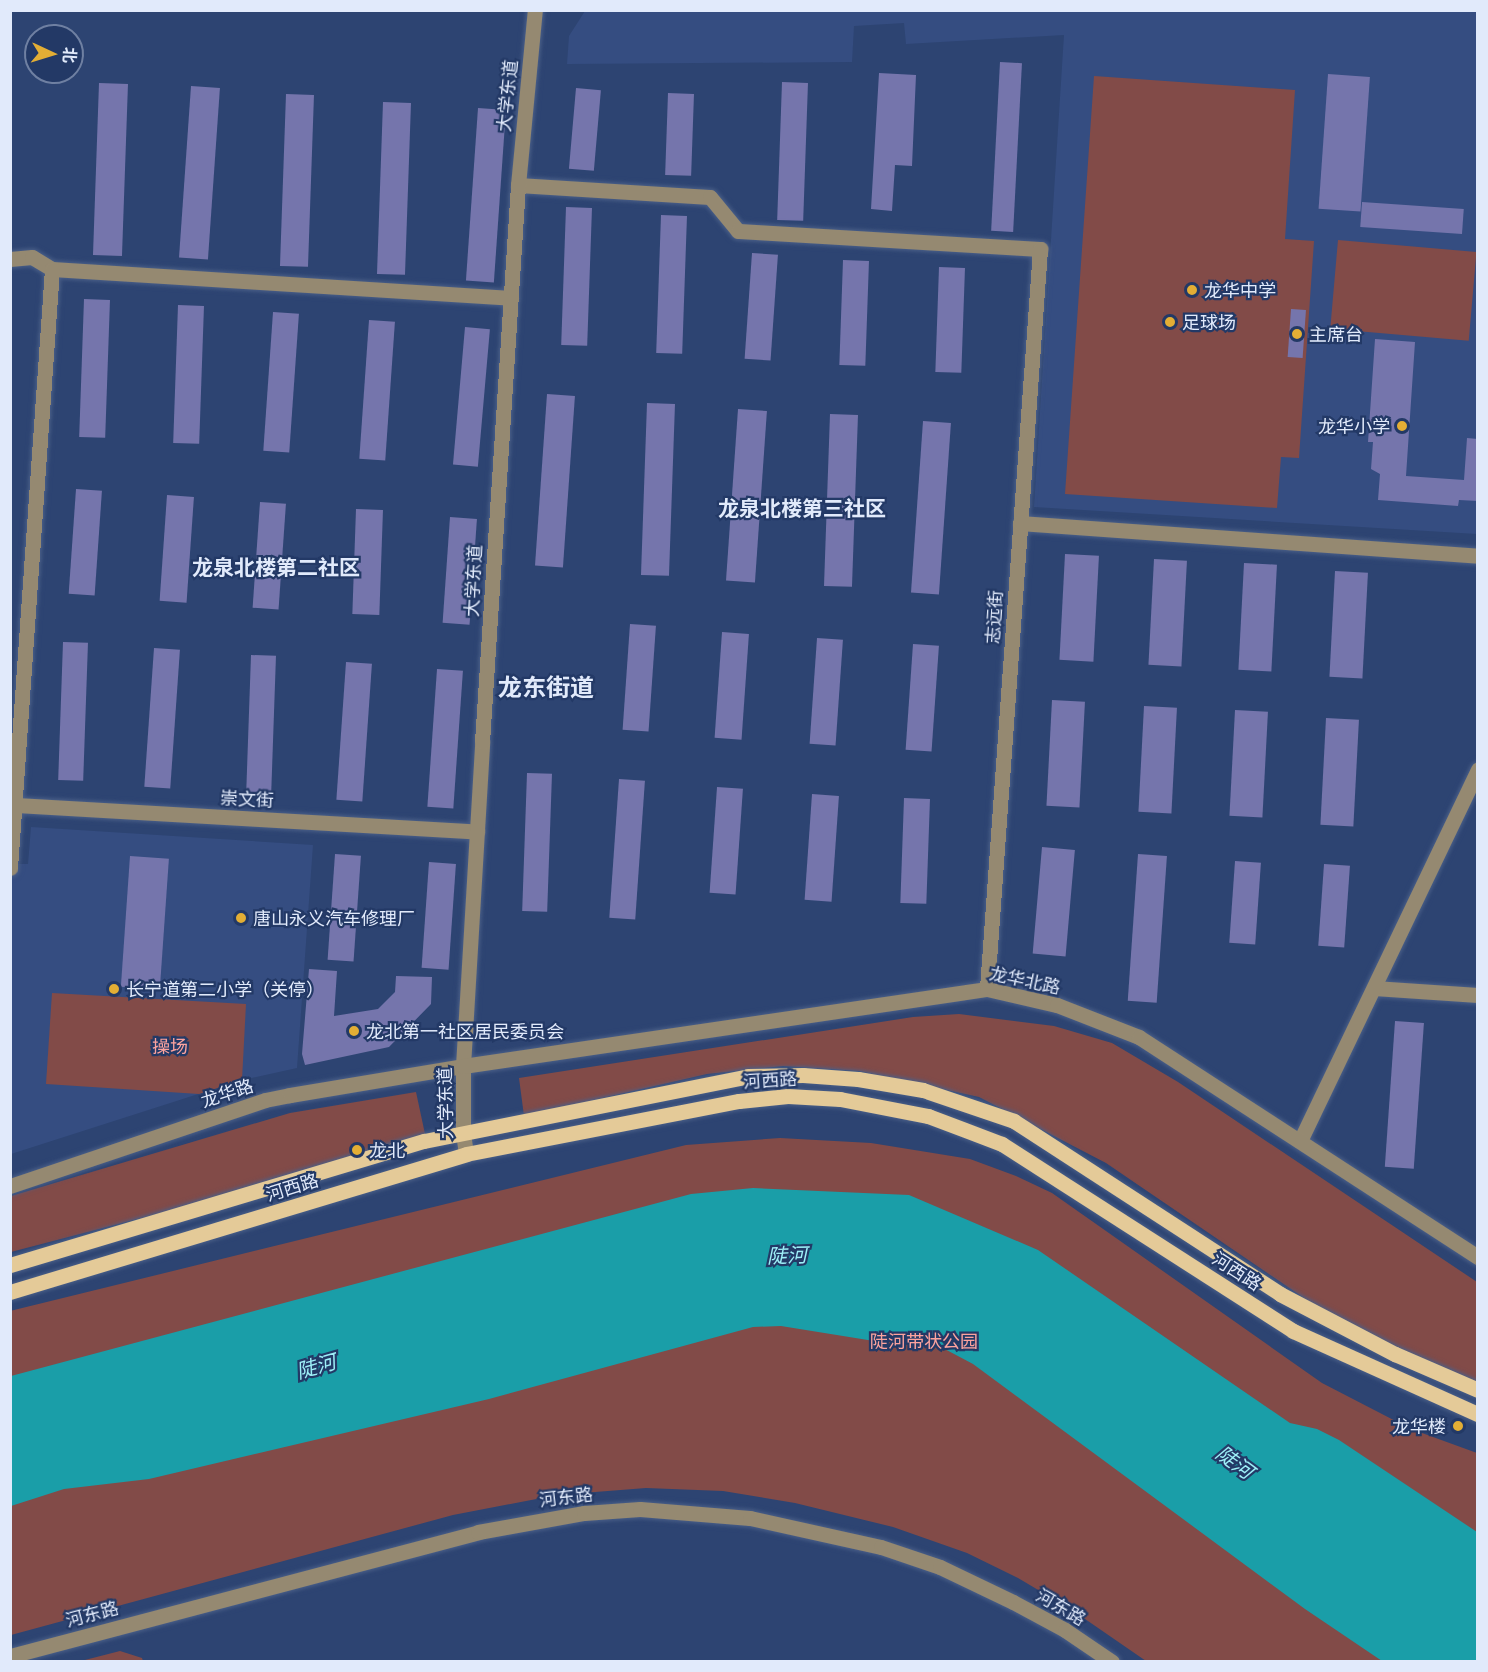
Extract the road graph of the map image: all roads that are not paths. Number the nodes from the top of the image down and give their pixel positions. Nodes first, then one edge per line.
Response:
1 (535, 10) edge
2 (518, 185) junction
3 (10, 259) edge
4 (52, 269) junction
5 (511, 298) junction
6 (1020, 523) junction
7 (1478, 556) edge
8 (1478, 769) edge
9 (15, 805) junction
10 (477, 832) junction
11 (11, 851) edge
12 (10, 868) edge
13 (1374, 987) junction
14 (987, 989) junction
15 (1478, 995) edge
16 (463, 1066) junction
17 (463, 1133) junction
18 (1300, 1141) junction
19 (466, 1154) junction
20 (10, 1186) edge
21 (1478, 1257) edge
22 (10, 1265) edge
23 (10, 1292) edge
24 (1478, 1390) edge
25 (1478, 1414) edge
26 (10, 1656) edge
27 (1112, 1662) edge

1 - 2 street, 大学东道
2 - 5 street, 大学东道
2 - 6 street, 志远街
3 - 4 street
4 - 5 street
4 - 9 street
5 - 10 street, 大学东道
6 - 7 street
6 - 14 street, 志远街
8 - 13 street
9 - 10 street, 崇文街
9 - 11 street
10 - 16 street, 大学东道
11 - 12 street
13 - 15 street
13 - 18 street
14 - 16 street, 龙华北路
14 - 18 street, 龙华北路
16 - 17 street, 大学东道
16 - 20 street, 龙华路
17 - 19 street, 大学东道
17 - 22 main road, 河西路
17 - 24 main road, 河西路
18 - 21 street, 龙华北路
19 - 23 main road, 河西路
19 - 25 main road, 河西路
26 - 27 street, 河东路

